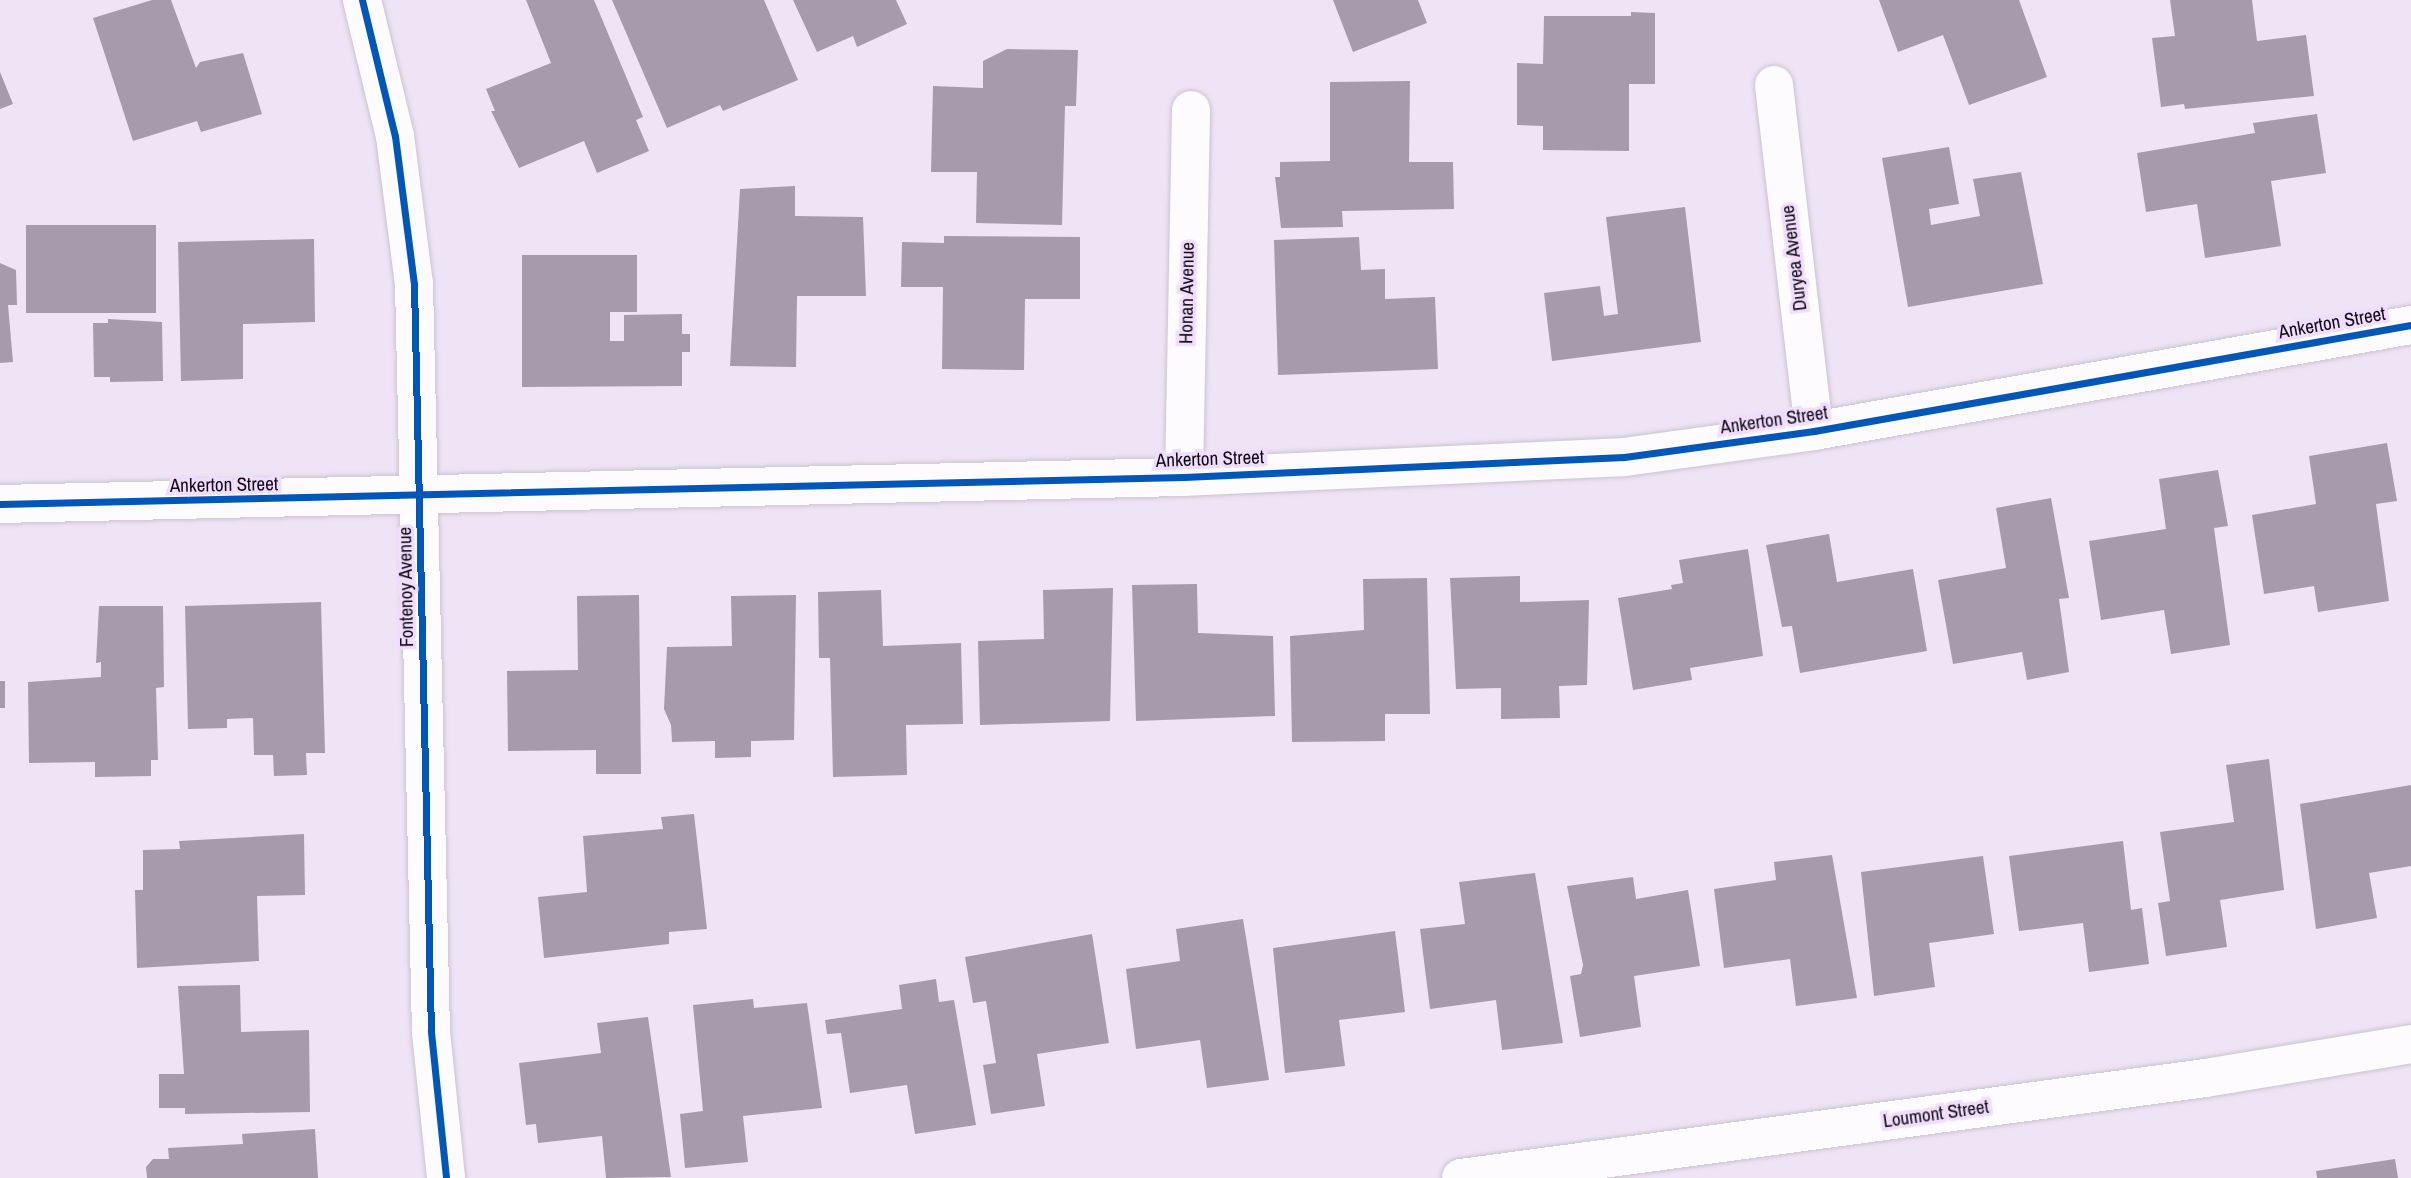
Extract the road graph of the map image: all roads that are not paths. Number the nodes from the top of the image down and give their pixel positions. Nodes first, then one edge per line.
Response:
1 (362, 0) edge
2 (1774, 85) dead end
3 (1191, 110) dead end
4 (2411, 325) edge
5 (1814, 431) junction
6 (1184, 477) junction
7 (420, 498) junction
8 (0, 504) edge
9 (2411, 1044) edge
10 (446, 1178) edge
11 (1461, 1178) edge

1 - 7 street, Fontenoy Avenue
2 - 5 street, Duryea Avenue
3 - 6 street, Honan Avenue
4 - 5 street, Ankerton Street
5 - 6 street, Ankerton Street
6 - 7 street, Ankerton Street
7 - 8 street, Ankerton Street
7 - 10 street, Fontenoy Avenue
9 - 11 street, Loumont Street

